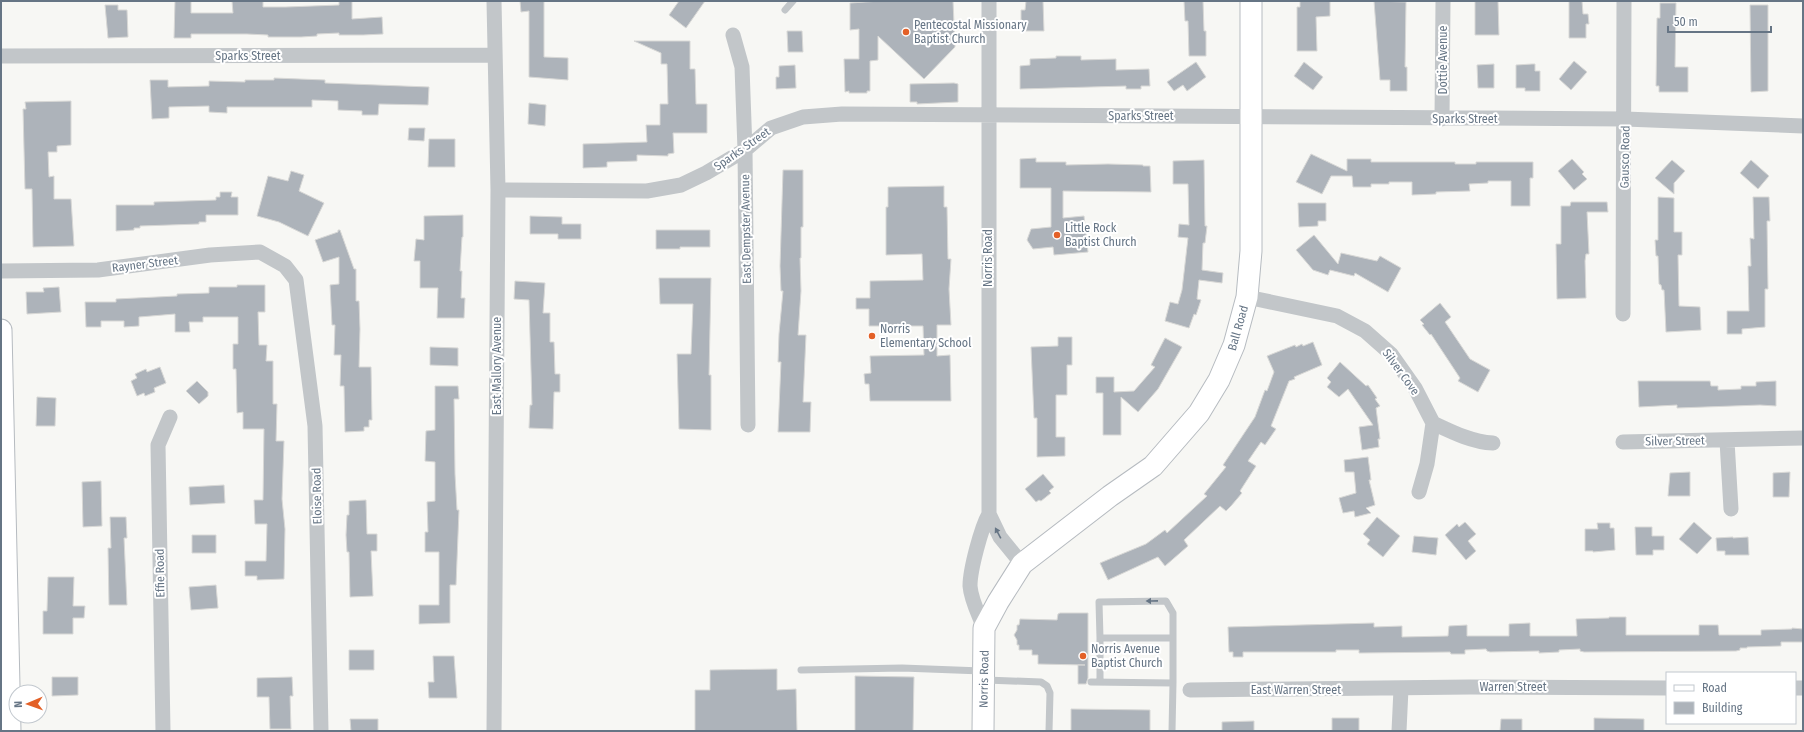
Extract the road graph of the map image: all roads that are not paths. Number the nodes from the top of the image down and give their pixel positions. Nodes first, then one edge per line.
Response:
1 (494, 1) edge
2 (793, 1) edge
3 (989, 1) edge
4 (1251, 1) edge
5 (1443, 1) edge
6 (1624, 1) edge
7 (785, 10) dead end
8 (733, 35) dead end
9 (494, 55) junction
10 (1, 56) edge
11 (988, 115) junction
12 (1252, 117) junction
13 (1442, 119) junction
14 (1625, 119) junction
15 (1803, 126) edge
16 (745, 150) junction
17 (498, 190) junction
18 (285, 266) joint
19 (1, 271) edge
20 (1247, 297) junction
21 (1623, 314) dead end
22 (1, 330) edge
23 (170, 416) dead end
24 (1433, 423) junction
25 (748, 425) dead end
26 (1803, 438) edge
27 (1727, 441) junction
28 (1623, 442) dead end
29 (1493, 443) dead end
30 (1419, 492) dead end
31 (1731, 508) dead end
32 (989, 514) junction
33 (1022, 564) junction
34 (984, 628) junction
35 (1100, 638) junction
36 (1173, 638) junction
37 (801, 670) dead end
38 (984, 676) junction
39 (1091, 682) dead end
40 (1100, 682) junction
41 (1173, 683) junction
42 (1666, 688) edge
43 (1401, 689) junction
44 (1190, 690) dead end
45 (10, 731) edge
46 (163, 731) edge
47 (321, 731) edge
48 (494, 731) edge
49 (983, 731) edge
50 (1049, 731) edge
51 (1172, 731) edge
52 (1399, 731) edge

1 - 9 street, East Mallory Avenue
2 - 7 lane
3 - 11 street, Norris Road
4 - 12 main road, Ball Road
5 - 13 street, Dottie Avenue
6 - 14 street, Gausco Road
8 - 16 street, East Dempster Avenue
9 - 10 street, Sparks Street
9 - 17 street, East Mallory Avenue
11 - 12 street, Sparks Street
11 - 16 street, Sparks Street
11 - 32 street, Norris Road
12 - 13 street, Sparks Street
12 - 20 main road, Ball Road
13 - 14 street, Sparks Street
14 - 15 street, Sparks Street
14 - 21 street, Gausco Road
16 - 17 street, Sparks Street
16 - 25 street, East Dempster Avenue
17 - 48 street, East Mallory Avenue
18 - 19 street, Rayner Street
18 - 47 street, Eloise Road
20 - 24 street, Silver Cove
20 - 33 main road, Ball Road
22 - 45 main road
23 - 46 street, Effie Road
24 - 29 street
24 - 30 street
26 - 27 street, Silver Street
27 - 28 street, Silver Street
27 - 31 street
33 -> 32 street, Norris Road
32 - 34 street, Norris Road
33 - 34 main road, Norris Road
34 - 38 main road, Norris Road
35 - 36 lane
36 -> 35 lane
35 - 40 lane
36 - 41 lane
37 - 38 lane
38 - 49 main road, Norris Road
38 - 50 lane
39 - 40 lane
40 - 41 lane
41 - 51 lane
42 - 43 street, Warren Street
43 - 44 street, East Warren Street
43 - 52 street

